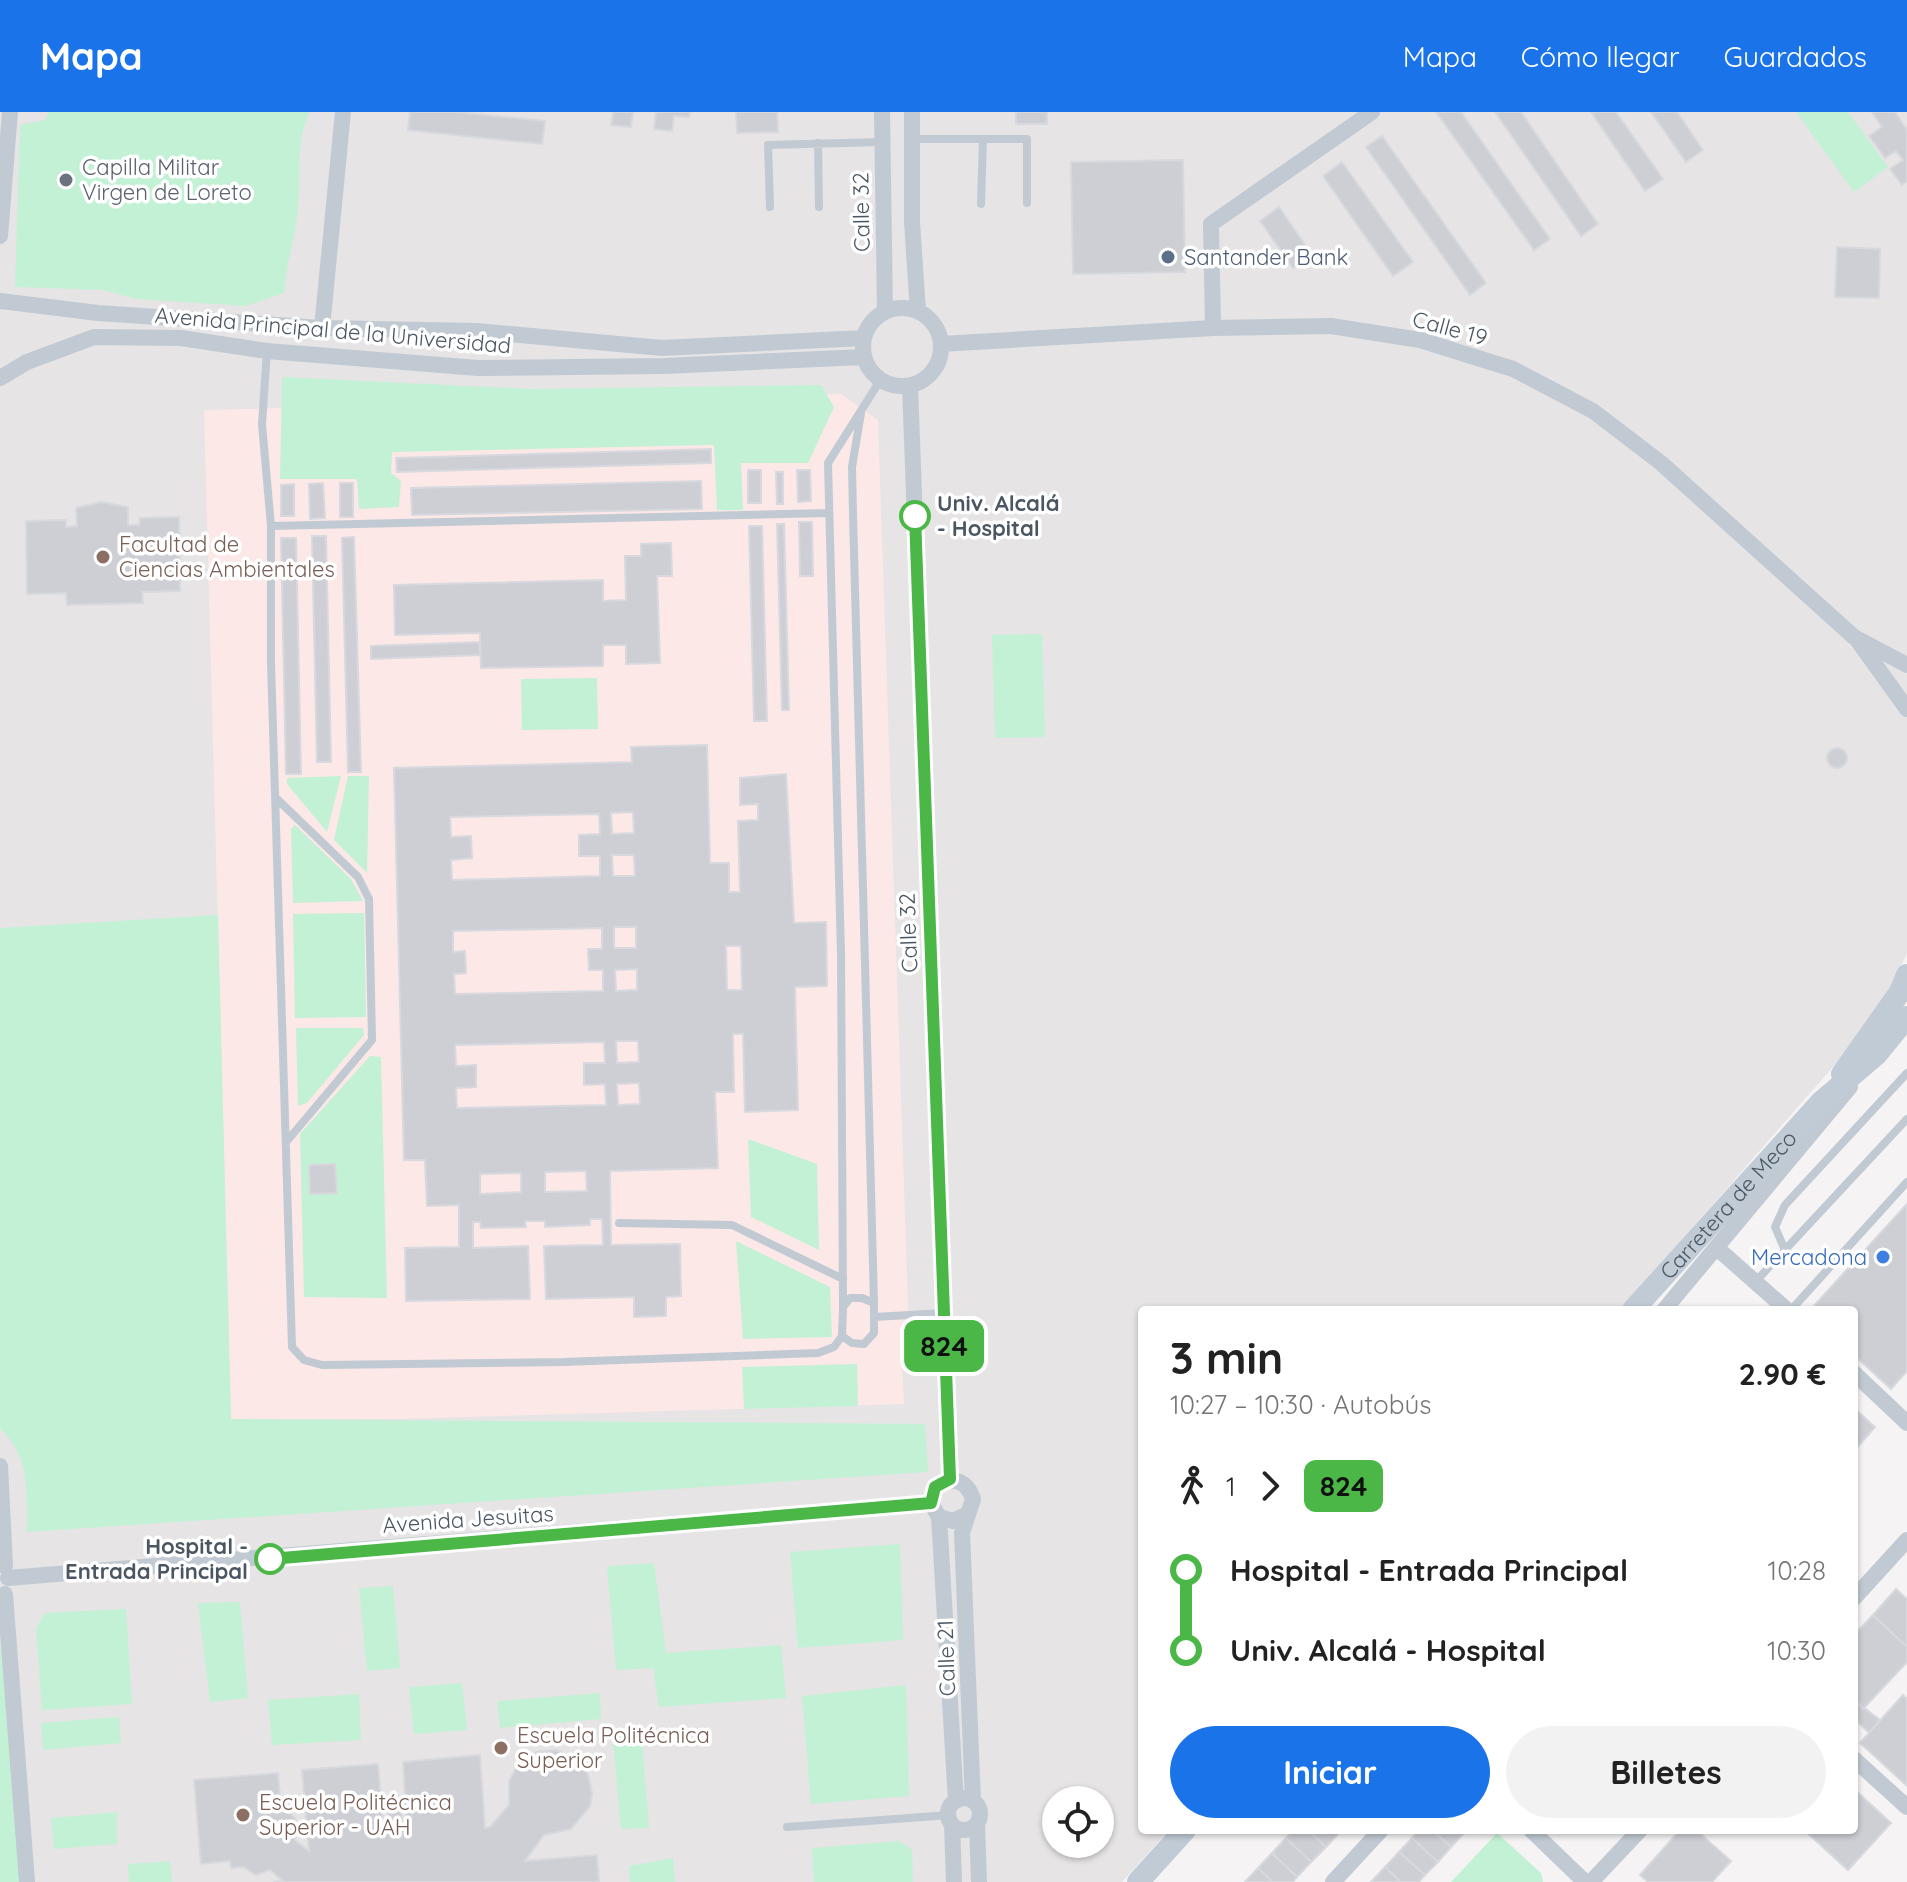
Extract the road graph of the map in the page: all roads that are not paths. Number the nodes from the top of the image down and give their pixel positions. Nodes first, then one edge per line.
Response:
1 (10, 112) edge
2 (343, 112) edge
3 (882, 112) edge
4 (912, 112) edge
5 (1372, 112) edge
6 (912, 139) junction
7 (983, 139) junction
8 (883, 142) junction
9 (818, 143) junction
10 (1027, 203) dead end
11 (981, 204) dead end
12 (770, 207) dead end
13 (819, 207) dead end
14 (0, 236) edge
15 (0, 301) edge
16 (918, 311) junction
17 (885, 312) junction
18 (322, 328) junction
19 (1213, 328) junction
20 (864, 338) junction
21 (941, 344) junction
22 (267, 351) junction
23 (864, 357) junction
24 (0, 378) edge
25 (881, 379) junction
26 (910, 385) junction
27 (862, 408) junction
28 (829, 513) junction
29 (271, 526) junction
30 (1854, 637) junction
31 (1907, 665) edge
32 (1907, 709) edge
33 (278, 799) junction
34 (1907, 975) edge
35 (1907, 1017) edge
36 (1876, 1055) junction
37 (1907, 1073) edge
38 (1822, 1101) junction
39 (1907, 1119) edge
40 (287, 1141) junction
41 (1907, 1182) edge
42 (619, 1223) dead end
43 (1718, 1249) junction
44 (1785, 1250) junction
45 (843, 1279) junction
46 (1756, 1281) junction
47 (874, 1303) junction
48 (1637, 1306) edge
49 (1668, 1306) edge
50 (1784, 1306) edge
51 (1793, 1306) edge
52 (843, 1307) junction
53 (943, 1313) junction
54 (874, 1317) junction
55 (842, 1336) junction
56 (1858, 1377) edge
57 (1907, 1423) edge
58 (0, 1466) edge
59 (950, 1479) junction
60 (935, 1510) junction
61 (968, 1514) junction
62 (1907, 1540) edge
63 (4, 1580) edge
64 (1858, 1594) edge
65 (1858, 1763) edge
66 (973, 1801) junction
67 (1907, 1807) edge
68 (952, 1813) junction
69 (977, 1824) junction
70 (787, 1827) dead end
71 (1181, 1834) edge
72 (1377, 1834) edge
73 (1535, 1834) edge
74 (1636, 1834) edge
75 (27, 1882) edge
76 (954, 1882) edge
77 (979, 1882) edge
78 (1138, 1882) edge
79 (1333, 1882) edge
80 (1585, 1882) edge
81 (1591, 1882) edge

1 - 14 street
2 - 18 street
3 - 8 street, Calle 32
4 - 6 street
5 - 19 street
6 - 7 lane
6 - 16 street
7 - 10 lane
7 - 11 lane
8 - 9 lane
8 - 17 street, Calle 32
9 - 12 lane
9 - 13 lane
15 - 18 street, Avenida Principal de la Universidad
16 - 17 street
16 - 21 street
17 - 20 street
18 - 20 street, Avenida Principal de la Universidad
19 - 21 street, Calle 19
19 - 30 street, Calle 19
20 - 23 street
21 - 26 street
22 - 23 street, Avenida Principal de la Universidad
22 - 24 street, Avenida Principal de la Universidad
22 - 29 lane
23 - 25 street
25 - 26 street
25 - 27 lane
26 - 53 street, Calle 32
27 - 28 lane
27 - 47 lane
28 - 29 lane
28 - 45 lane
29 - 33 lane
30 - 31 street, Calle 19
30 - 32 street, Calle 19
33 - 40 lane
33 - 40 lane
34 - 38 street, Carretera de Meco
35 - 36 street, Carretera de Meco
36 - 38 street, Carretera de Meco
36 - 43 street
37 - 44 lane
38 - 48 street, Carretera de Meco
39 - 44 lane
40 - 55 lane
41 - 51 lane
42 - 45 lane
43 - 46 street
43 - 49 street
44 - 46 lane
45 - 52 lane
46 - 50 street
47 - 52 lane
47 - 54 lane
52 - 55 lane
53 - 54 lane
53 - 59 street, Calle 32
54 - 55 lane
56 - 57 street
58 - 63 street
59 - 60 street
59 - 61 street
60 - 61 street
60 - 63 street, Avenida Jesuitas
60 - 68 street, Calle 21
61 - 66 street, Calle 21
62 - 64 street
63 - 75 street
65 - 67 street
66 - 68 street
66 - 69 street, Calle 21
68 - 69 street
68 - 70 lane
68 - 76 street, Calle 21
69 - 77 street
71 - 78 street
72 - 79 street
73 - 80 street
74 - 81 street

